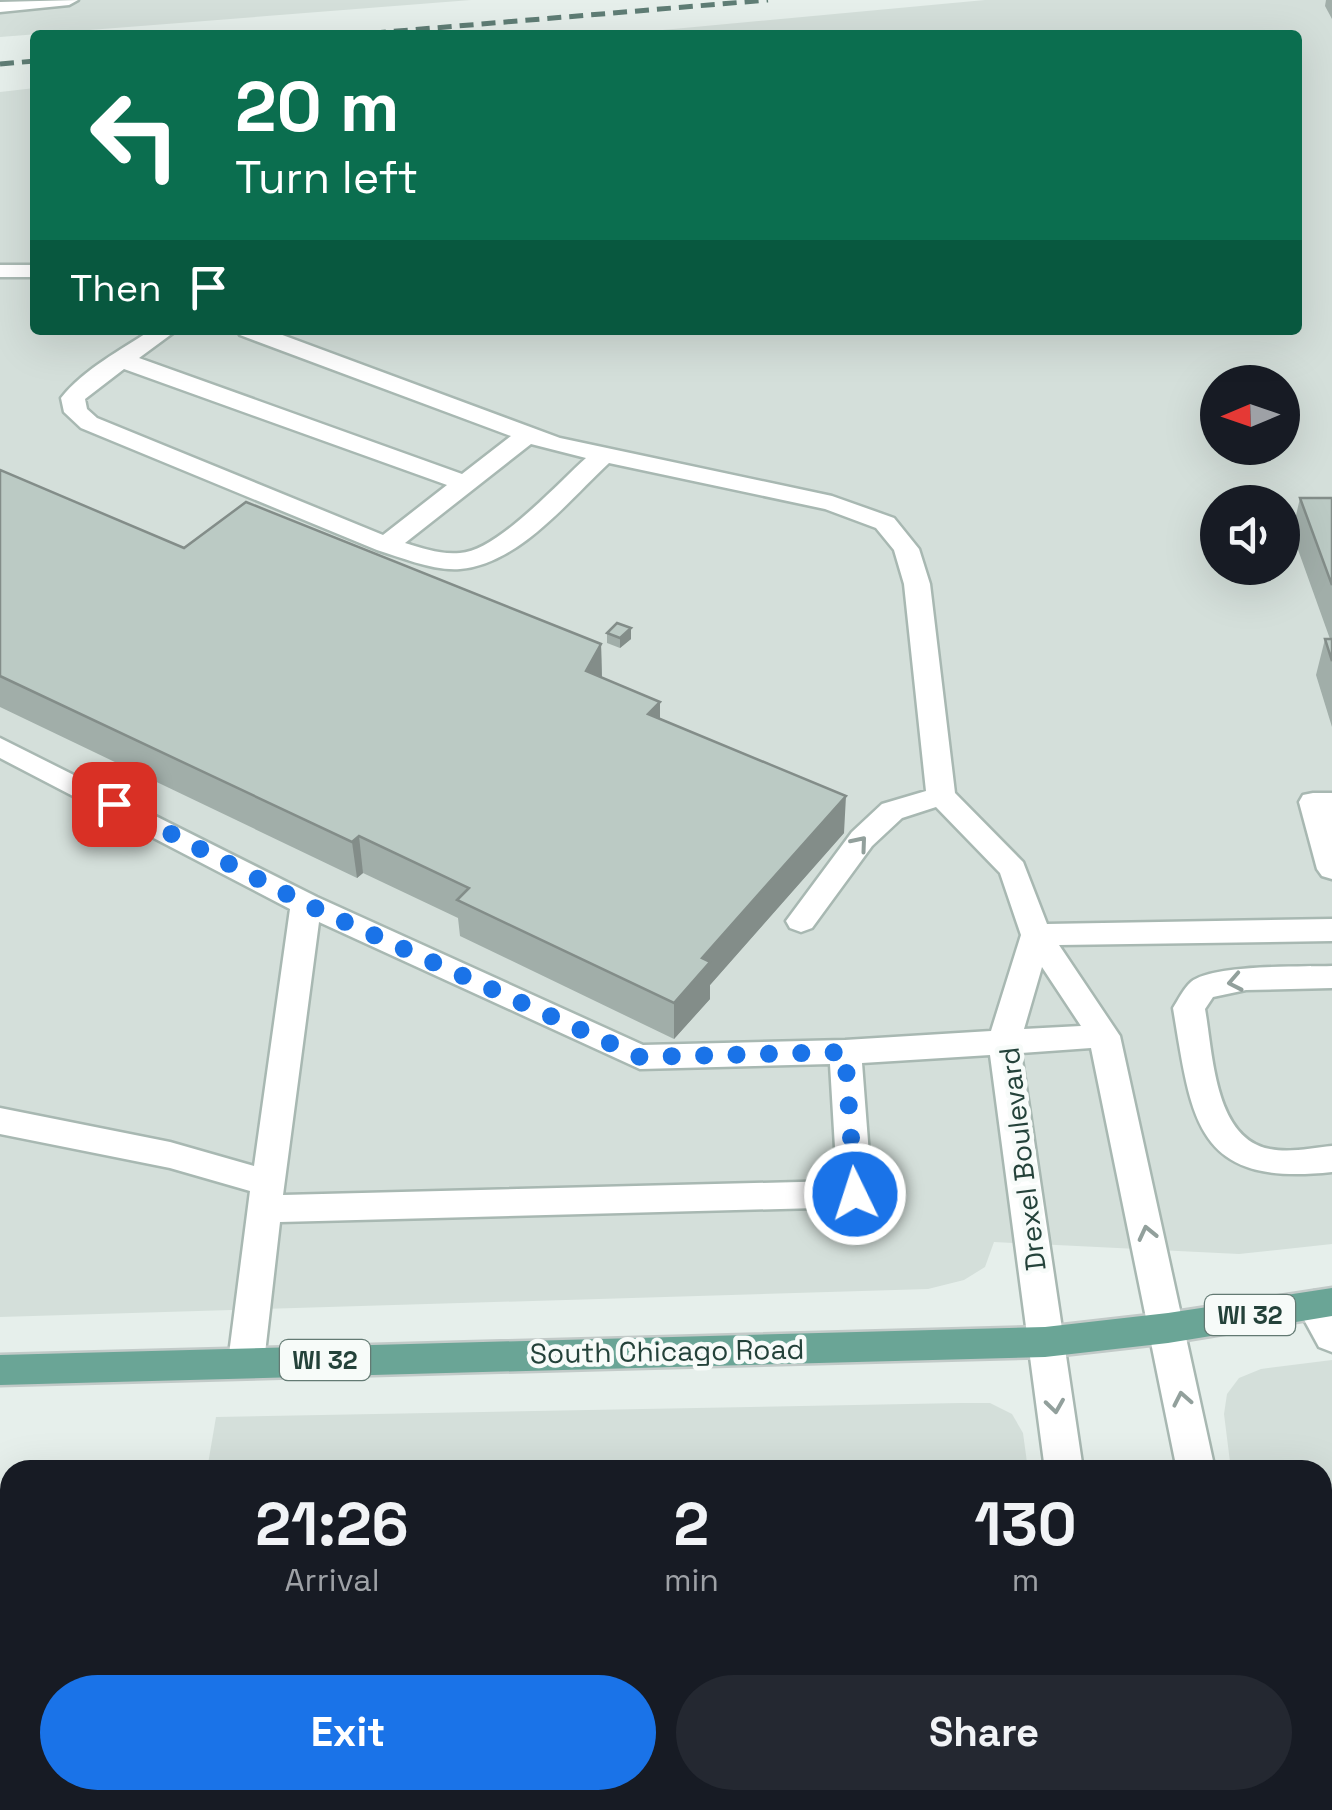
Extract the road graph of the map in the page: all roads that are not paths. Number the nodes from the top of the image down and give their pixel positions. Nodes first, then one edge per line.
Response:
1 (68, 0) edge
2 (0, 6) edge
3 (30, 271) edge
4 (0, 272) edge
5 (159, 335) edge
6 (261, 335) edge
7 (122, 360) junction
8 (528, 434) junction
9 (606, 454) junction
10 (465, 483) junction
11 (386, 544) junction
12 (0, 748) edge
13 (941, 796) junction
14 (1332, 802) edge
15 (1332, 869) edge
16 (306, 904) junction
17 (801, 920) dead end
18 (1332, 930) edge
19 (1036, 936) junction
20 (1332, 977) edge
21 (1104, 1036) junction
22 (1004, 1042) junction
23 (845, 1052) junction
24 (0, 1121) edge
25 (1332, 1159) edge
26 (266, 1196) junction
27 (1323, 1303) edge
28 (1168, 1328) junction
29 (1332, 1337) edge
30 (1046, 1342) junction
31 (246, 1362) junction
32 (0, 1370) edge
33 (1063, 1460) edge
34 (1194, 1460) edge

1 - 2 street
3 - 4 street
5 - 7 street
6 - 8 street
7 - 10 street
7 - 11 street
8 - 9 street
8 - 10 street
9 - 11 street
9 - 13 street
10 - 11 street
12 - 16 street
17 -> 13 street
13 - 19 street
14 - 15 street
16 - 23 street
16 - 26 street
18 - 19 street
19 - 21 street
19 - 22 street, Drexel Boulevard
20 -> 25 street
21 - 22 street
28 -> 21 street
22 - 23 street
22 - 30 street, Drexel Boulevard
23 - 26 street
24 - 26 street
26 - 31 street
27 - 28 main road, South Chicago Road / WI 32
27 - 29 street
28 - 30 main road, South Chicago Road / WI 32
34 -> 28 street
30 - 31 main road, South Chicago Road / WI 32
30 -> 33 street, Drexel Boulevard
31 - 32 main road, South Chicago Road / WI 32

